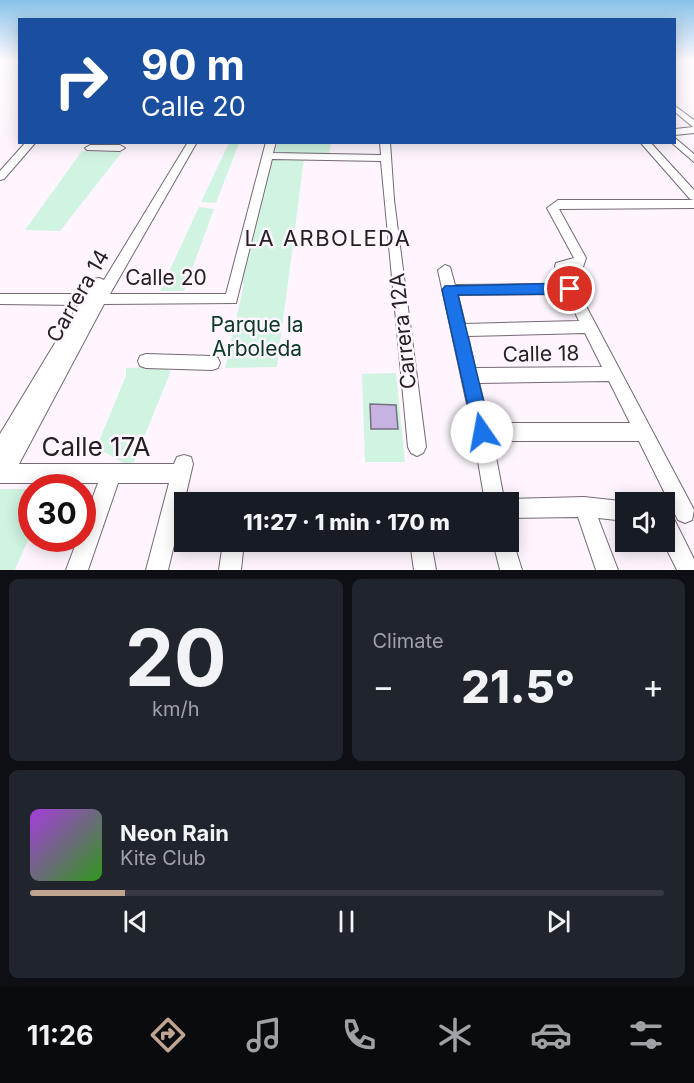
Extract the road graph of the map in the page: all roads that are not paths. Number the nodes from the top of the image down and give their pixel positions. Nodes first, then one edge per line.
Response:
1 (676, 109) edge
2 (694, 125) edge
3 (694, 130) edge
4 (676, 132) edge
5 (676, 142) edge
6 (30, 144) edge
7 (183, 144) edge
8 (192, 144) edge
9 (270, 144) edge
10 (385, 144) edge
11 (646, 144) edge
12 (90, 148) dead end
13 (120, 148) dead end
14 (267, 156) junction
15 (386, 158) junction
16 (694, 159) edge
17 (15, 161) junction
18 (0, 162) edge
19 (0, 177) edge
20 (693, 204) edge
21 (445, 270) dead end
22 (570, 289) junction
23 (449, 290) junction
24 (0, 299) edge
25 (94, 299) junction
26 (589, 327) junction
27 (459, 330) junction
28 (146, 361) dead end
29 (212, 363) dead end
30 (613, 374) junction
31 (470, 376) junction
32 (482, 432) junction
33 (644, 432) junction
34 (417, 447) dead end
35 (0, 451) edge
36 (2, 473) edge
37 (111, 475) junction
38 (180, 492) edge
39 (493, 492) edge
40 (584, 507) junction
41 (519, 508) edge
42 (96, 509) edge
43 (615, 510) edge
44 (690, 514) edge
45 (675, 515) edge
46 (174, 533) edge
47 (675, 543) edge
48 (81, 552) edge
49 (233, 552) edge
50 (422, 552) edge
51 (506, 552) edge
52 (77, 570) edge
53 (156, 570) edge
54 (230, 570) edge
55 (425, 570) edge
56 (511, 570) edge
57 (607, 570) edge
58 (688, 570) edge

1 - 2 street
3 - 4 street
5 - 16 street
6 - 17 street
7 - 25 street, Carrera 14
8 - 25 street, Carrera 14
9 - 14 street
10 - 15 street, Carrera 12A
11 - 20 street
12 - 13 street
14 - 15 street
14 - 25 street, Calle 20
15 - 34 street, Carrera 12A
17 - 18 street
17 - 19 street
20 - 22 street
21 - 23 street
22 - 23 street
22 - 26 street
23 - 27 street
24 - 25 street, Calle 20
25 - 35 street, Carrera 14
25 - 36 street, Carrera 14
26 - 27 street
26 - 30 street
27 - 31 street
28 - 29 street
30 - 31 street, Calle 18
30 - 33 street
31 - 32 street
32 - 33 street
32 - 39 street
33 - 44 street
36 - 37 street, Calle 17A
37 - 38 street, Calle 17A
37 - 42 street
40 - 41 street
40 - 43 street
40 - 57 street
44 - 45 street
46 - 53 street
47 - 58 street
48 - 52 street
49 - 54 street
50 - 55 street
51 - 56 street

